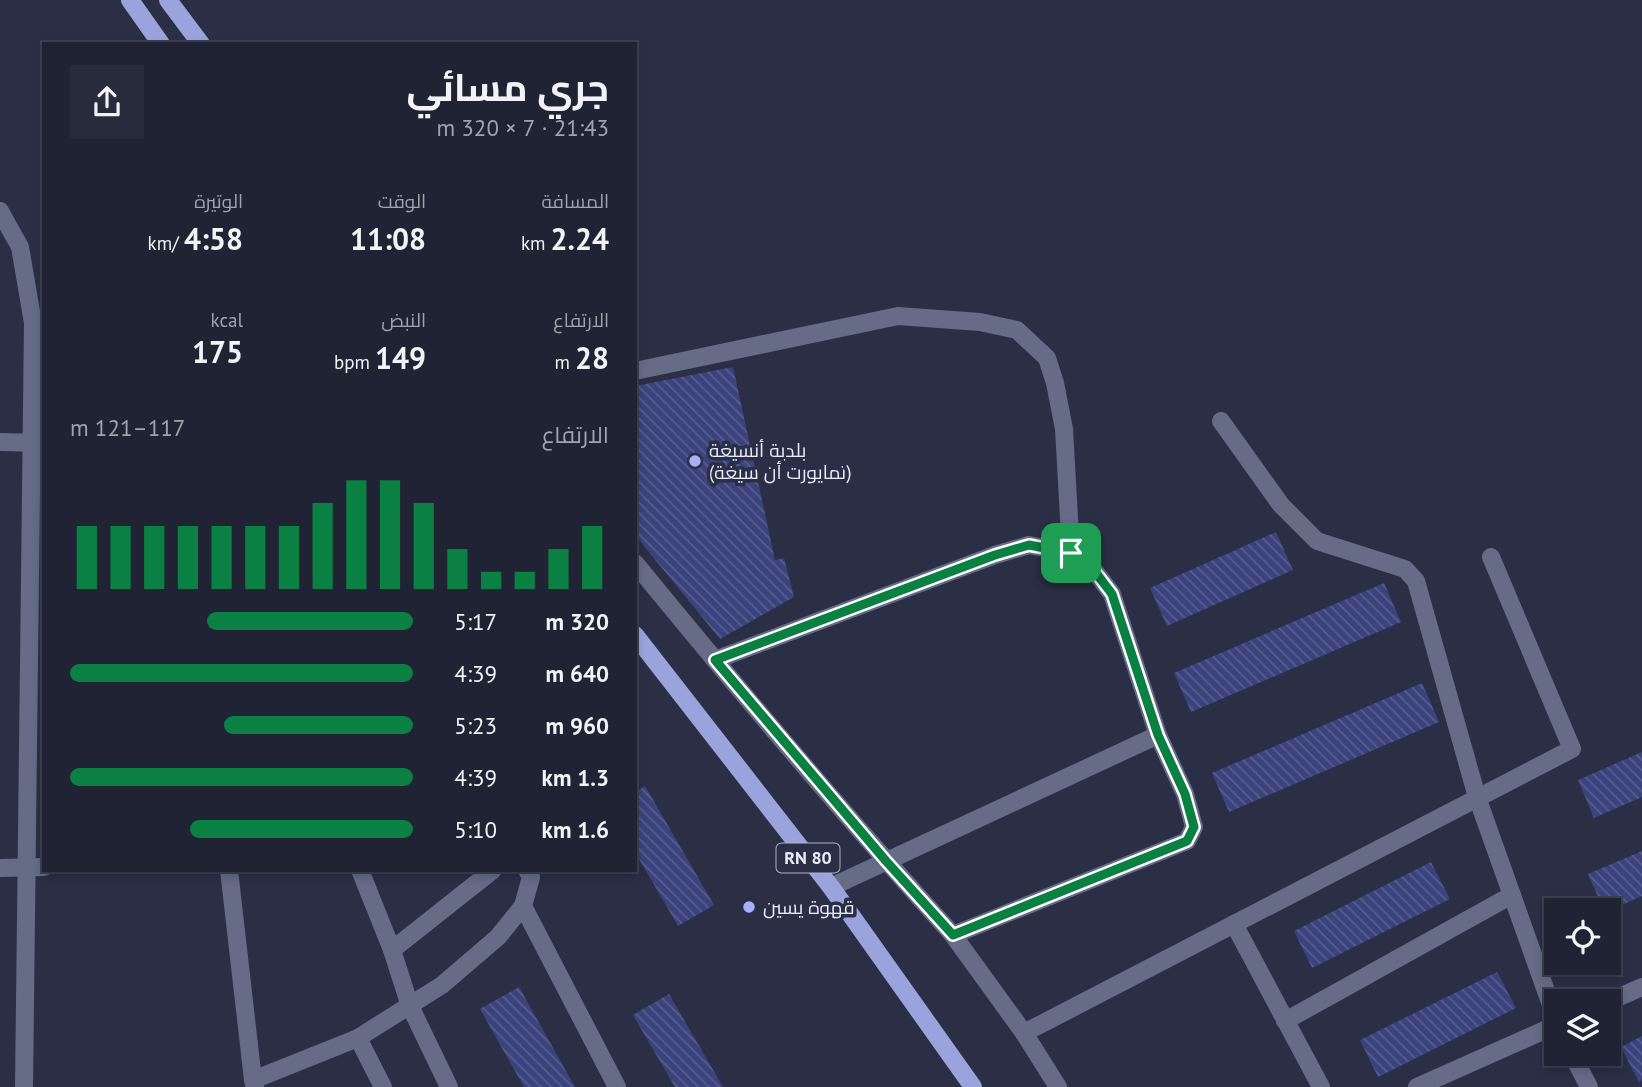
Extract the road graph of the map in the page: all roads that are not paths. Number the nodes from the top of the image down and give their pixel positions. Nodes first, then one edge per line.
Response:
1 (130, 0) edge
2 (168, 0) edge
3 (160, 42) edge
4 (200, 42) edge
5 (0, 211) edge
6 (637, 372) edge
7 (1221, 421) dead end
8 (0, 442) edge
9 (37, 442) edge
10 (1071, 553) junction
11 (1491, 557) dead end
12 (637, 565) edge
13 (637, 638) edge
14 (715, 660) junction
15 (1158, 735) junction
16 (1477, 797) junction
17 (886, 861) junction
18 (35, 867) edge
19 (0, 868) edge
20 (229, 872) edge
21 (361, 872) edge
22 (490, 872) edge
23 (528, 872) edge
24 (831, 887) junction
25 (1512, 895) junction
26 (523, 906) junction
27 (1234, 924) junction
28 (953, 935) junction
29 (392, 950) junction
30 (1642, 987) edge
31 (1545, 989) edge
32 (1621, 996) edge
33 (410, 1006) junction
34 (1285, 1021) junction
35 (1544, 1030) edge
36 (1024, 1033) junction
37 (358, 1038) junction
38 (1578, 1066) edge
39 (254, 1083) edge
40 (24, 1087) edge
41 (383, 1087) edge
42 (449, 1087) edge
43 (617, 1087) edge
44 (973, 1087) edge
45 (1058, 1087) edge
46 (1321, 1087) edge
47 (1417, 1087) edge
48 (1589, 1087) edge

1 - 3 main road
2 - 4 main road
5 - 9 street
6 - 10 street
7 - 16 street
8 - 9 street
9 - 18 street
10 - 14 street
10 - 15 street
11 - 16 street
12 - 14 street
13 - 24 main road, RN 80
14 - 17 street
15 - 17 street
15 - 28 street
16 - 25 street
16 - 27 street
17 - 24 street
17 - 28 street
18 - 19 street
18 - 40 street
20 - 39 street
21 - 29 street
22 - 29 street
23 - 26 street
24 - 44 main road, RN 80
25 - 31 street
25 - 34 street
26 - 33 street
26 - 43 street
27 - 34 street
27 - 36 street
28 - 36 street
29 - 33 street
30 - 32 street
33 - 37 street
33 - 42 street
34 - 46 street
35 - 47 street
36 - 45 street
37 - 39 street
37 - 41 street
38 - 48 street

